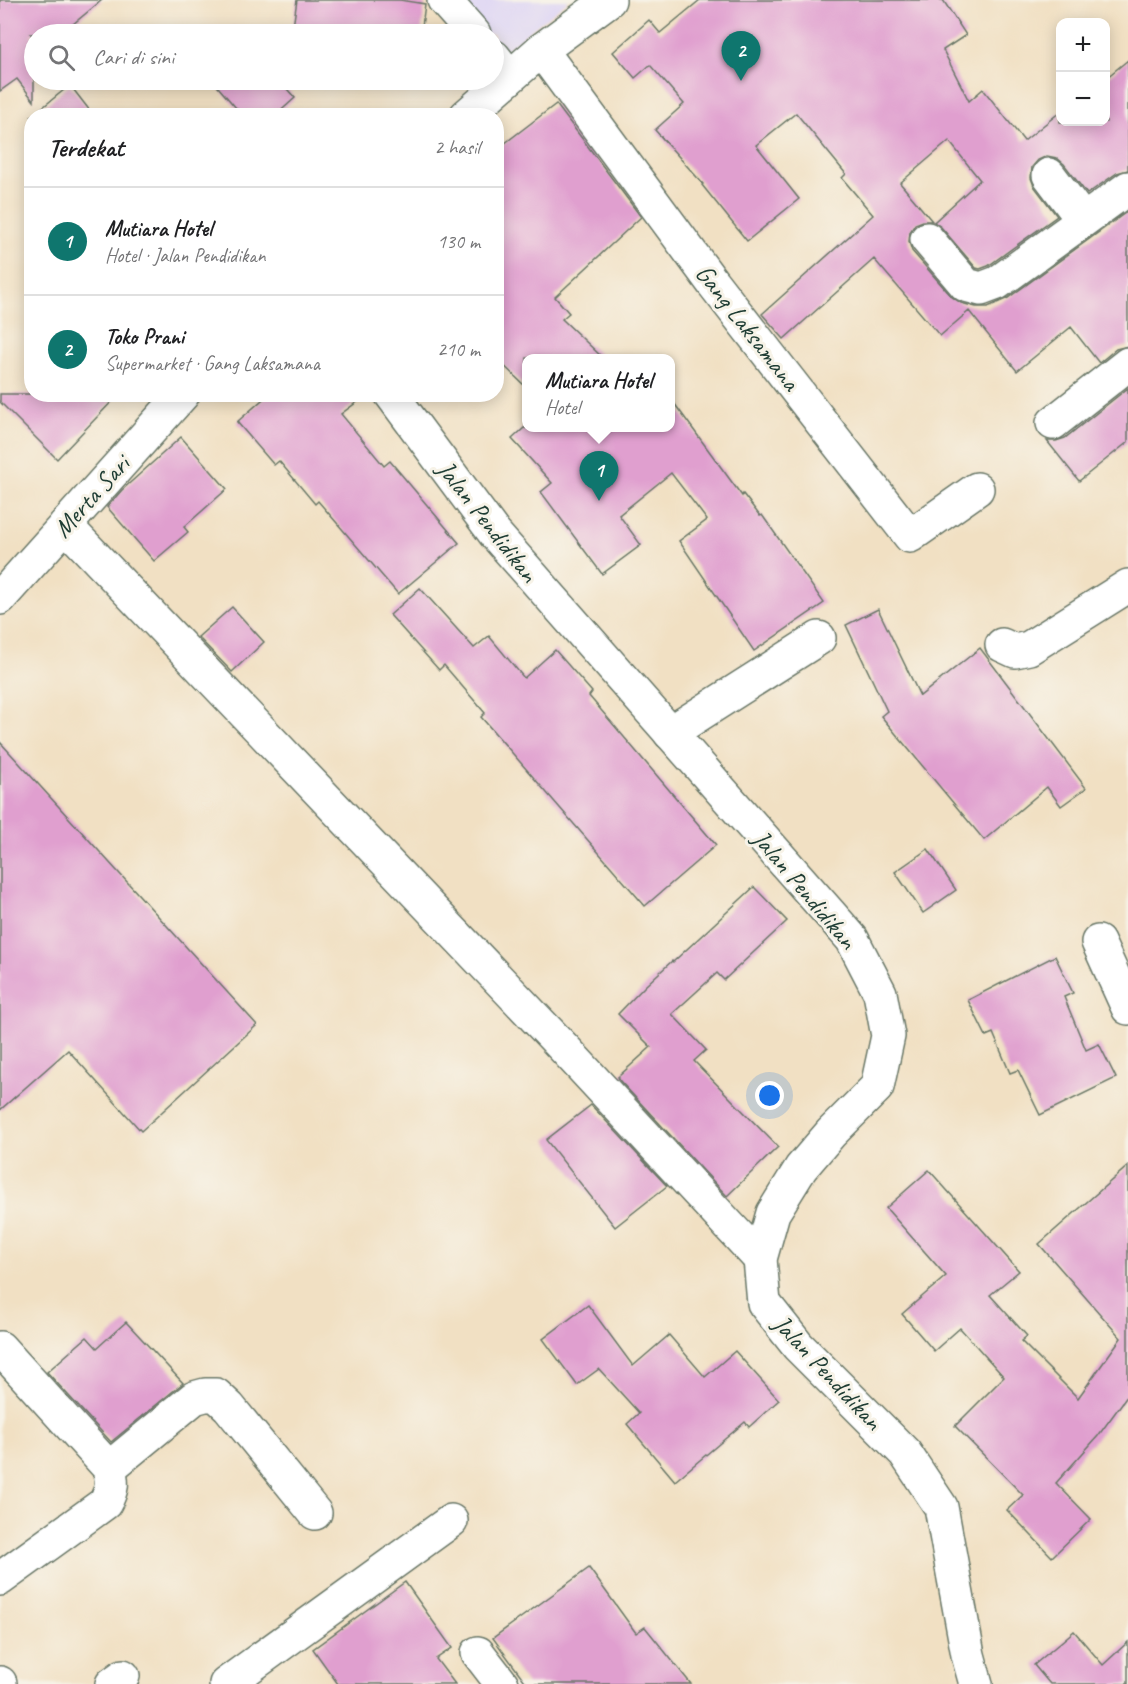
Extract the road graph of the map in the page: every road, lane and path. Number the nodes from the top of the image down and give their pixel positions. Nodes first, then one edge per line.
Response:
1 (444, 0) edge
2 (609, 0) edge
3 (465, 24) edge
4 (541, 50) junction
5 (504, 65) edge
6 (484, 90) edge
7 (472, 108) edge
8 (1049, 175) dead end
9 (1128, 188) edge
10 (1083, 220) junction
11 (927, 239) dead end
12 (1128, 364) edge
13 (176, 402) edge
14 (398, 402) edge
15 (1053, 423) dead end
16 (977, 489) dead end
17 (65, 525) junction
18 (1128, 586) edge
19 (0, 597) edge
20 (819, 638) dead end
21 (1002, 645) dead end
22 (670, 733) junction
23 (1098, 942) dead end
24 (1128, 1008) edge
25 (760, 1259) junction
26 (0, 1348) edge
27 (109, 1468) junction
28 (315, 1513) dead end
29 (451, 1521) dead end
30 (0, 1579) edge
31 (478, 1653) dead end
32 (226, 1684) edge
33 (502, 1684) edge
34 (976, 1684) edge

1 - 3 street
2 - 4 street
4 - 5 street
4 - 16 street, Gang Laksamana
6 - 7 street
8 - 10 street
9 - 10 street
10 - 11 street
12 - 15 street
13 - 17 street, Merta Sari
14 - 22 street, Jalan Pendidikan
17 - 19 street, Merta Sari
17 - 25 street
18 - 21 street
20 - 22 street
22 - 25 street, Jalan Pendidikan
23 - 24 street
25 - 34 street, Jalan Pendidikan
26 - 27 street
27 - 28 street
27 - 30 street
29 - 32 street
31 - 33 street

